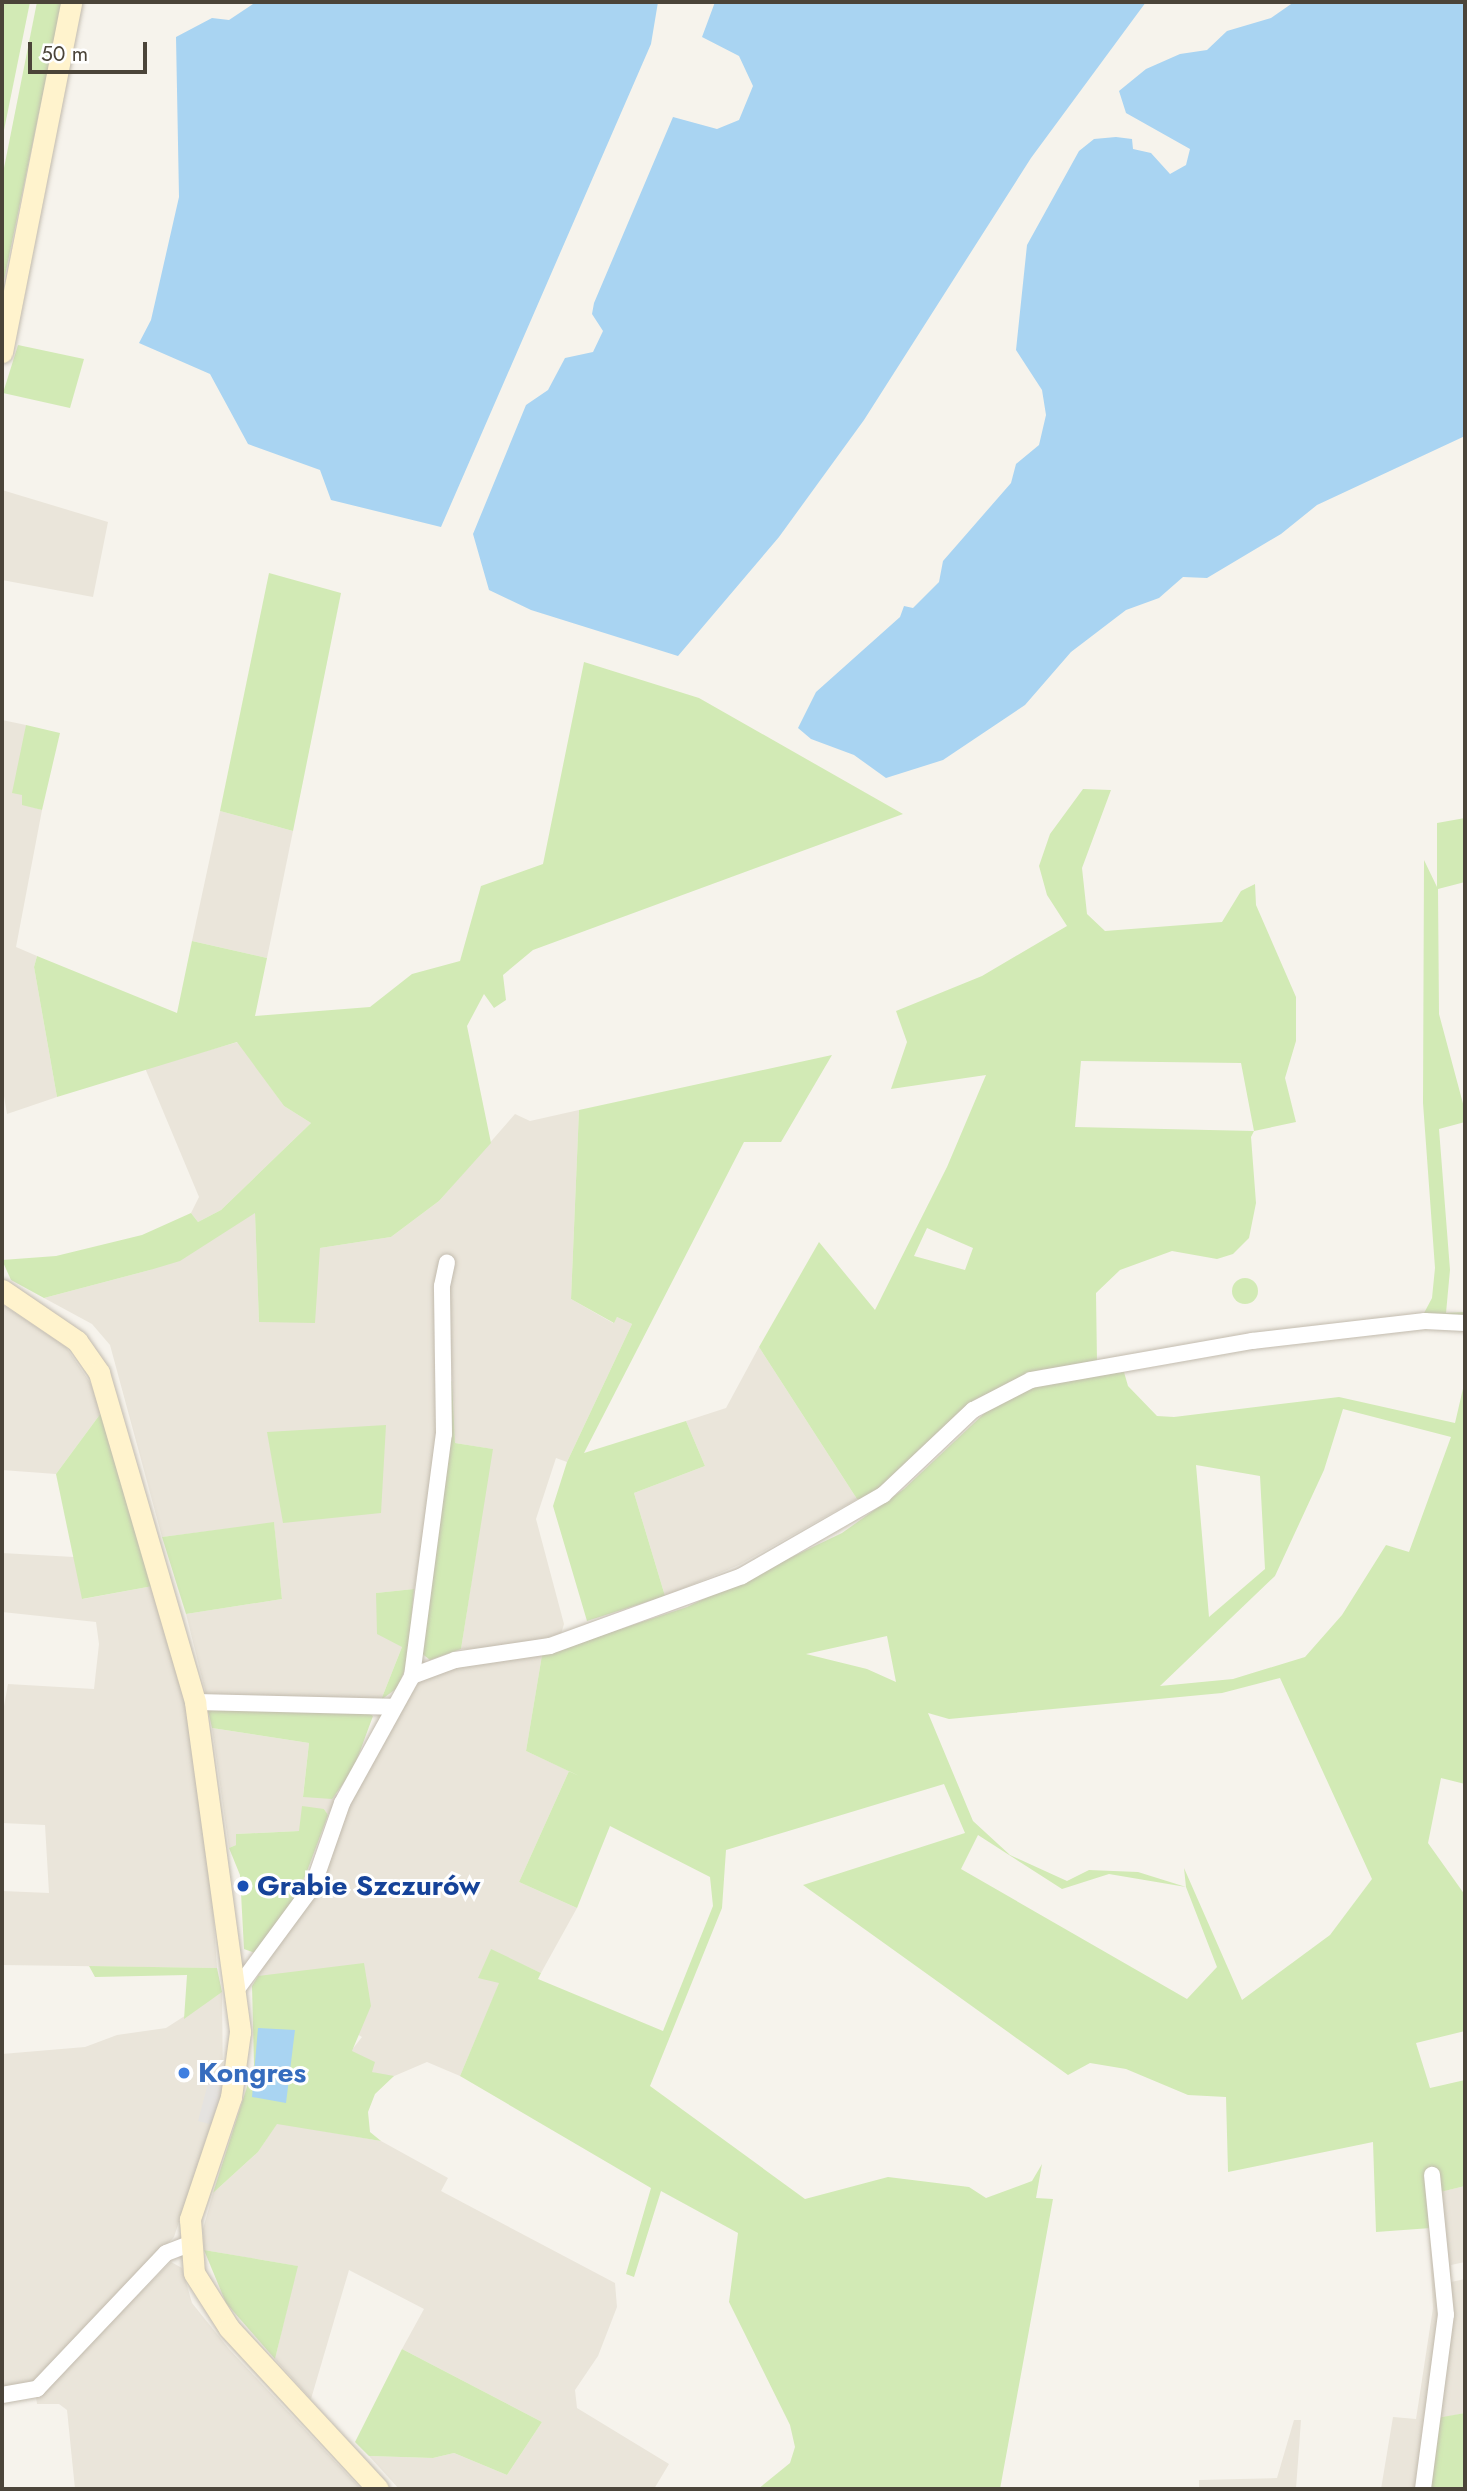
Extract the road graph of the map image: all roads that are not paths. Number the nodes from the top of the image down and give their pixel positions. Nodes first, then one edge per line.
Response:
1 (71, 2) edge
2 (2, 352) edge
3 (447, 1263) dead end
4 (2, 1290) edge
5 (1465, 1323) edge
6 (412, 1676) junction
7 (195, 1702) junction
8 (393, 1707) junction
9 (237, 1989) junction
10 (1432, 2175) dead end
11 (189, 2245) junction
12 (2, 2395) edge
13 (378, 2489) edge
14 (1423, 2489) edge

1 - 2 street
3 - 6 street
4 - 7 street
5 - 6 street
6 - 8 street
7 - 8 street
7 - 9 street
8 - 9 street
9 - 11 street
10 - 14 street
11 - 12 street
11 - 13 street

